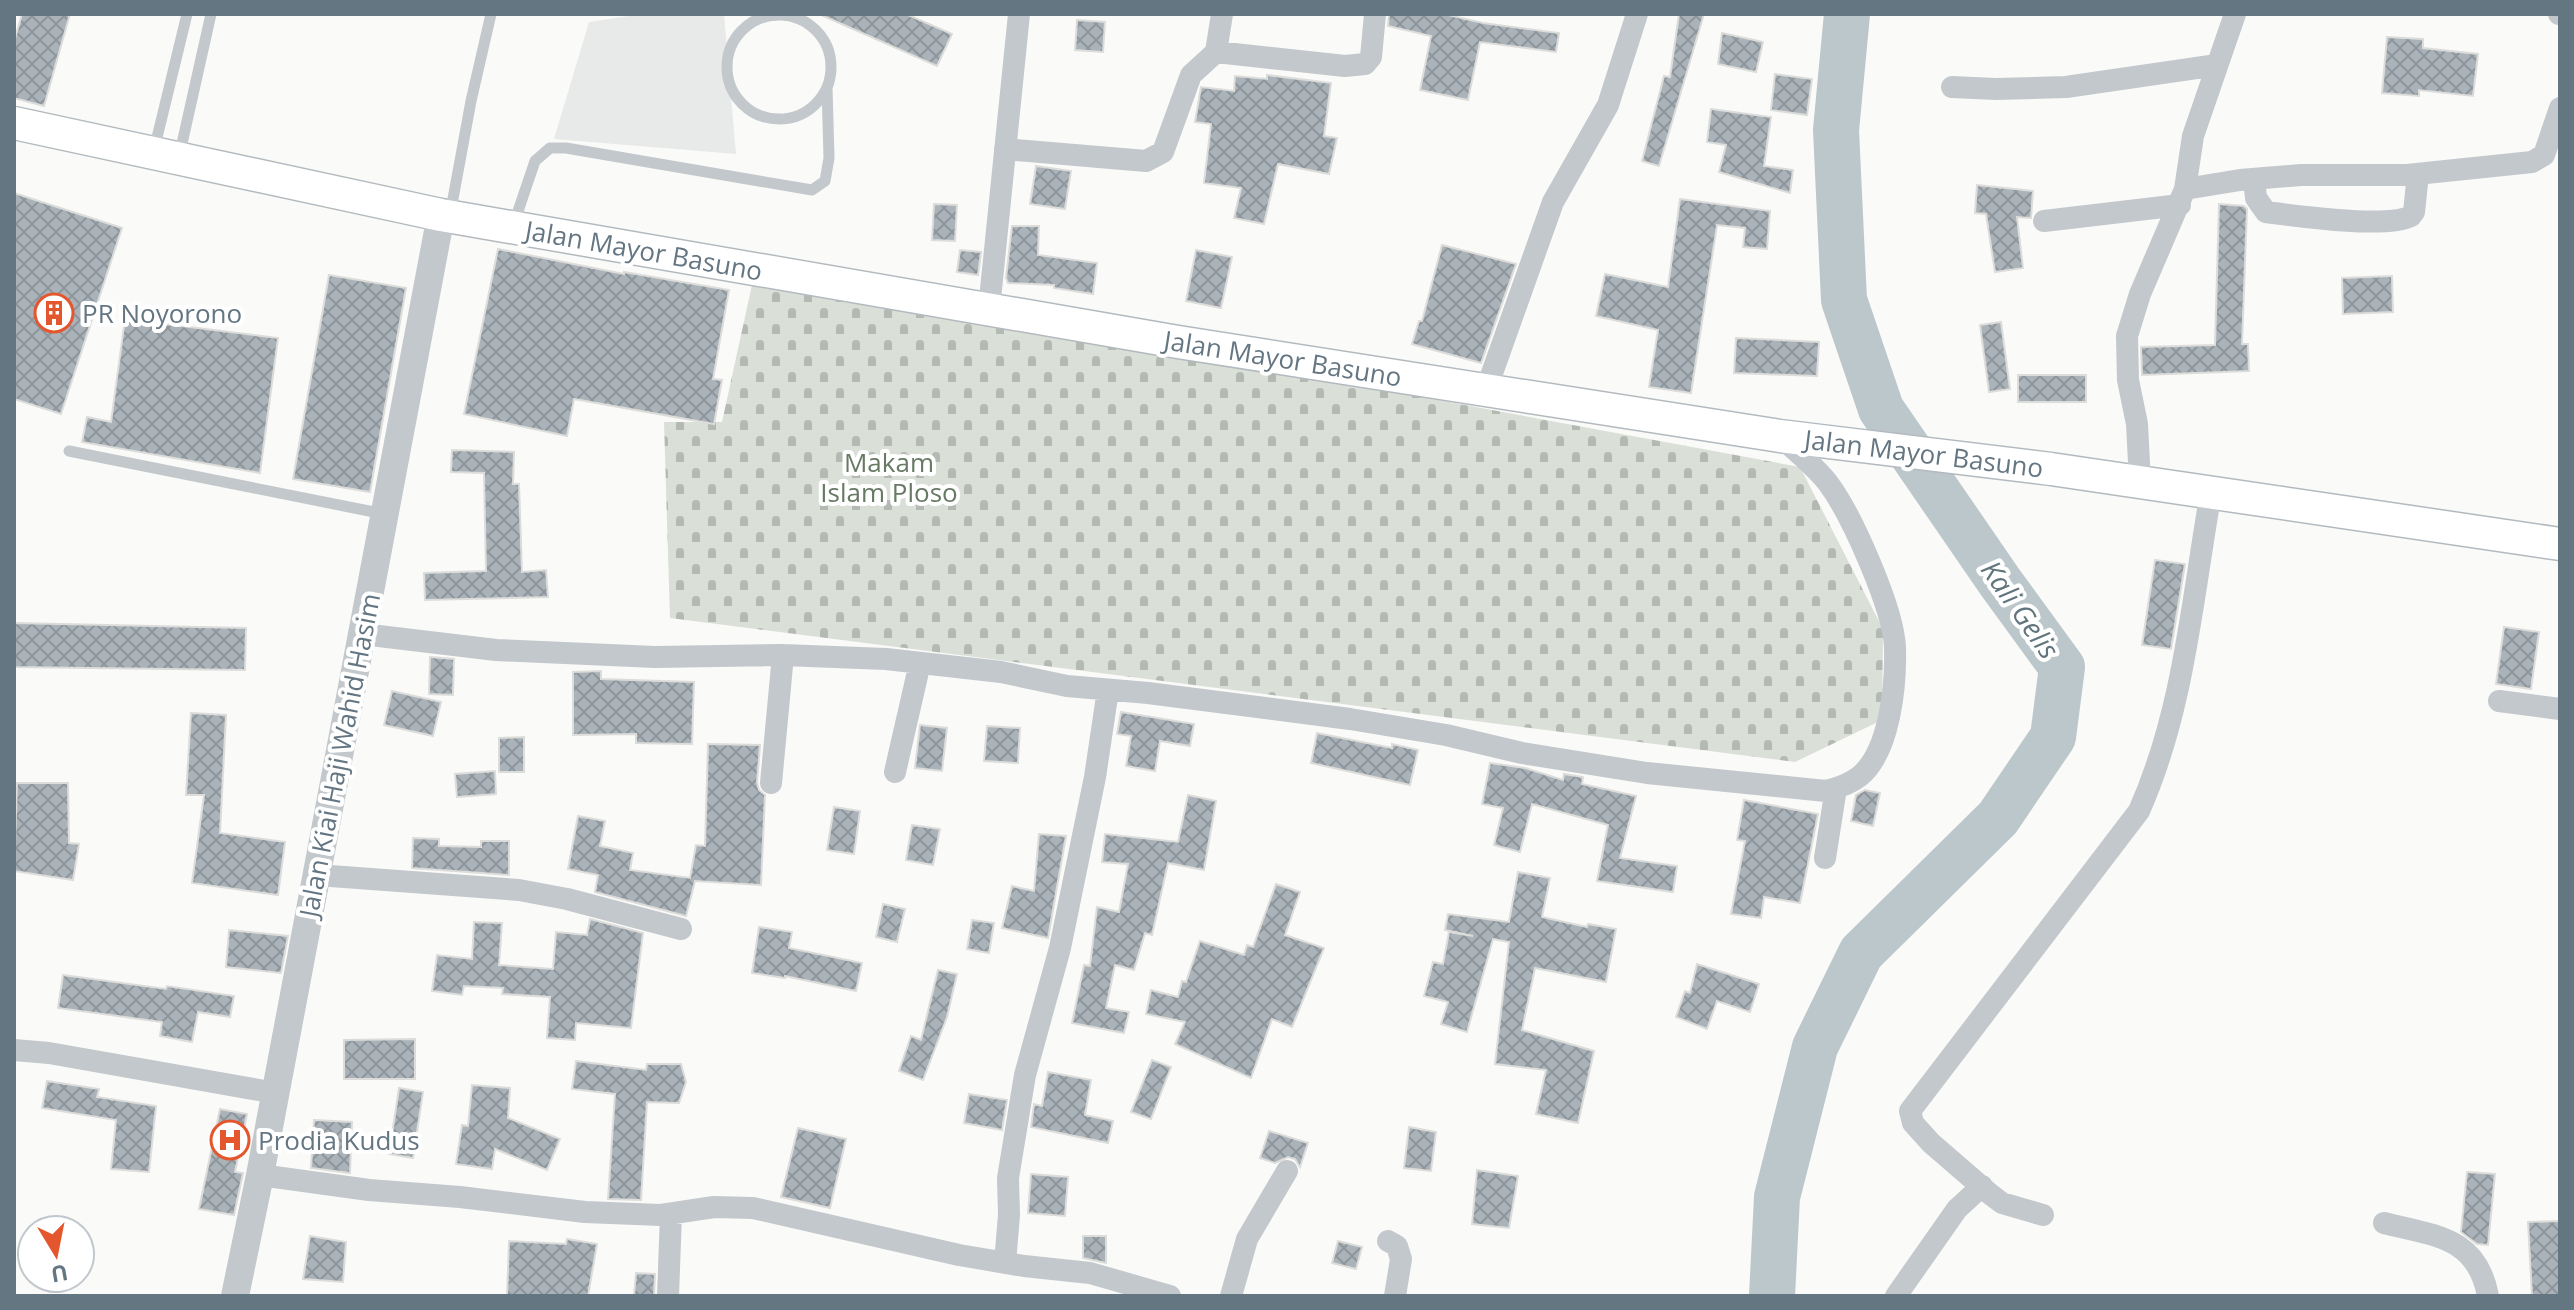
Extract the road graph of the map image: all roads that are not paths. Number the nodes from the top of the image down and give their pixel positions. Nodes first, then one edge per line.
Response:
1 (187, 14) edge
2 (211, 14) edge
3 (491, 14) edge
4 (1019, 14) edge
5 (1222, 14) edge
6 (1375, 14) edge
7 (1637, 14) edge
8 (2235, 14) edge
9 (1216, 52) junction
10 (2217, 65) junction
11 (827, 87) junction
12 (1952, 87) dead end
13 (2560, 108) edge
14 (14, 123) edge
15 (1005, 149) junction
16 (166, 154) junction
17 (2418, 174) junction
18 (2254, 179) junction
19 (2182, 197) junction
20 (446, 215) junction
21 (2044, 221) dead end
22 (513, 227) junction
23 (989, 309) junction
24 (1486, 390) junction
25 (1790, 437) junction
26 (69, 451) dead end
27 (2140, 482) junction
28 (2211, 492) junction
29 (385, 514) junction
30 (2560, 544) edge
31 (362, 634) junction
32 (783, 655) junction
33 (920, 663) junction
34 (1108, 690) junction
35 (2499, 701) dead end
36 (2560, 709) edge
37 (895, 772) dead end
38 (771, 783) dead end
39 (1836, 788) junction
40 (1825, 858) dead end
41 (317, 875) junction
42 (681, 929) dead end
43 (14, 1050) edge
44 (276, 1093) junction
45 (1287, 1171) dead end
46 (260, 1175) junction
47 (1982, 1186) junction
48 (671, 1214) junction
49 (2043, 1215) dead end
50 (2384, 1223) dead end
51 (1388, 1241) dead end
52 (1005, 1263) junction
53 (235, 1296) edge
54 (668, 1296) edge
55 (1170, 1296) edge
56 (1231, 1296) edge
57 (1395, 1296) edge
58 (1896, 1296) edge
59 (2488, 1296) edge

1 - 16 lane
2 - 16 lane
3 - 20 lane
4 - 15 street
5 - 9 street
6 - 9 street
7 - 24 street
8 - 10 street
9 - 15 street
10 - 12 street
10 - 19 street
11 - 11 lane
11 - 22 lane
13 - 17 street
14 - 16 main road, Jalan Mayor Basuno
15 - 23 street
16 - 20 main road, Jalan Mayor Basuno
17 - 18 street
17 - 18 street
18 - 19 street
19 - 21 street
19 - 27 street
20 - 22 main road, Jalan Mayor Basuno
20 - 29 street, Jalan Kiai Haji Wahid Hasim
22 - 23 main road, Jalan Mayor Basuno
23 - 24 main road, Jalan Mayor Basuno
24 - 25 main road, Jalan Mayor Basuno
25 - 27 main road, Jalan Mayor Basuno
25 - 39 street
26 - 29 lane
27 - 28 main road, Jalan Mayor Basuno
28 - 30 main road, Jalan Mayor Basuno
28 - 47 street
29 - 31 street, Jalan Kiai Haji Wahid Hasim
31 - 32 street
31 - 41 street, Jalan Kiai Haji Wahid Hasim
32 - 33 street
32 - 38 street
33 - 34 street
33 - 37 street
34 - 39 street
34 - 52 street
35 - 36 street
39 - 40 street
41 - 42 street
41 - 44 street, Jalan Kiai Haji Wahid Hasim
43 - 44 street
44 - 46 street, Jalan Kiai Haji Wahid Hasim
45 - 56 street
46 - 48 street
46 - 53 street, Jalan Kiai Haji Wahid Hasim
47 - 49 street
47 - 58 street
48 - 52 street
48 - 54 street
50 - 59 street
51 - 57 street
52 - 55 street

